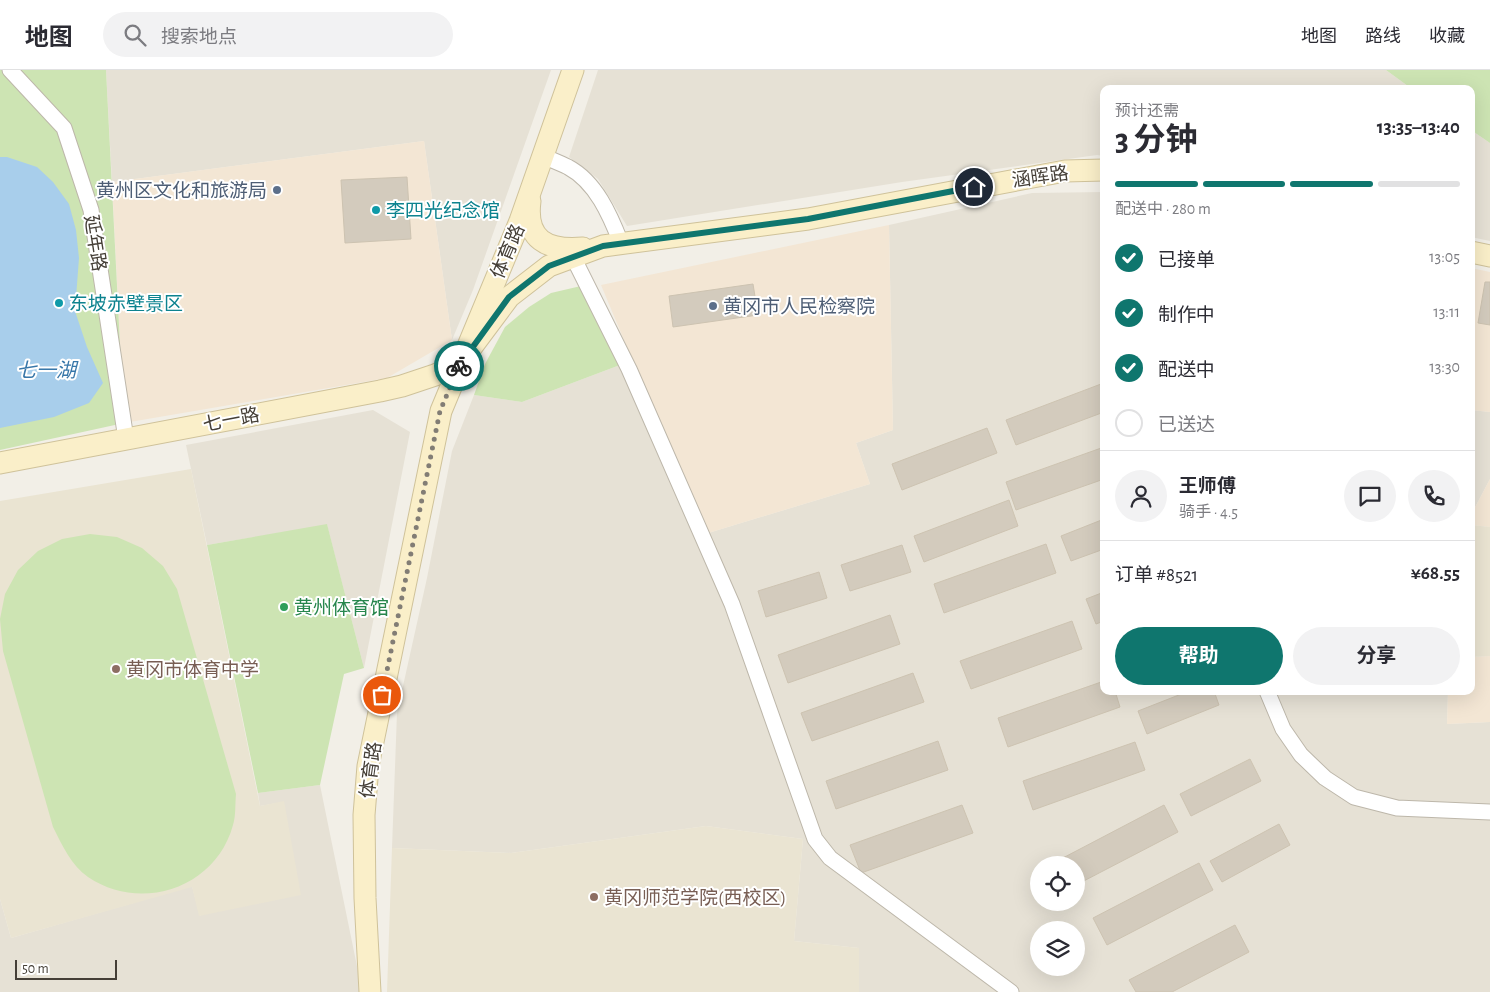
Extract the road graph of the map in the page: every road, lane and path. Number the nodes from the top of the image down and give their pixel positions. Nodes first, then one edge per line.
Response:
1 (10, 70) edge
2 (573, 70) edge
3 (543, 156) junction
4 (1100, 170) edge
5 (531, 192) junction
6 (612, 244) junction
7 (1475, 253) edge
8 (1490, 256) edge
9 (573, 257) junction
10 (459, 364) junction
11 (126, 439) junction
12 (0, 463) edge
13 (1270, 695) edge
14 (1490, 812) edge
15 (370, 992) edge
16 (1011, 992) edge

1 - 11 street, 延年路
2 - 3 street, 体育路
3 - 5 street, 体育路
3 - 6 street
4 - 6 street, 涵晖路
5 - 6 street
5 - 10 street, 体育路
6 - 9 street, 涵晖路
7 - 8 street
9 - 10 street, 涵晖路
9 - 16 street
10 - 11 street, 七一路
10 - 15 street, 体育路
11 - 12 street, 七一路
13 - 14 street

